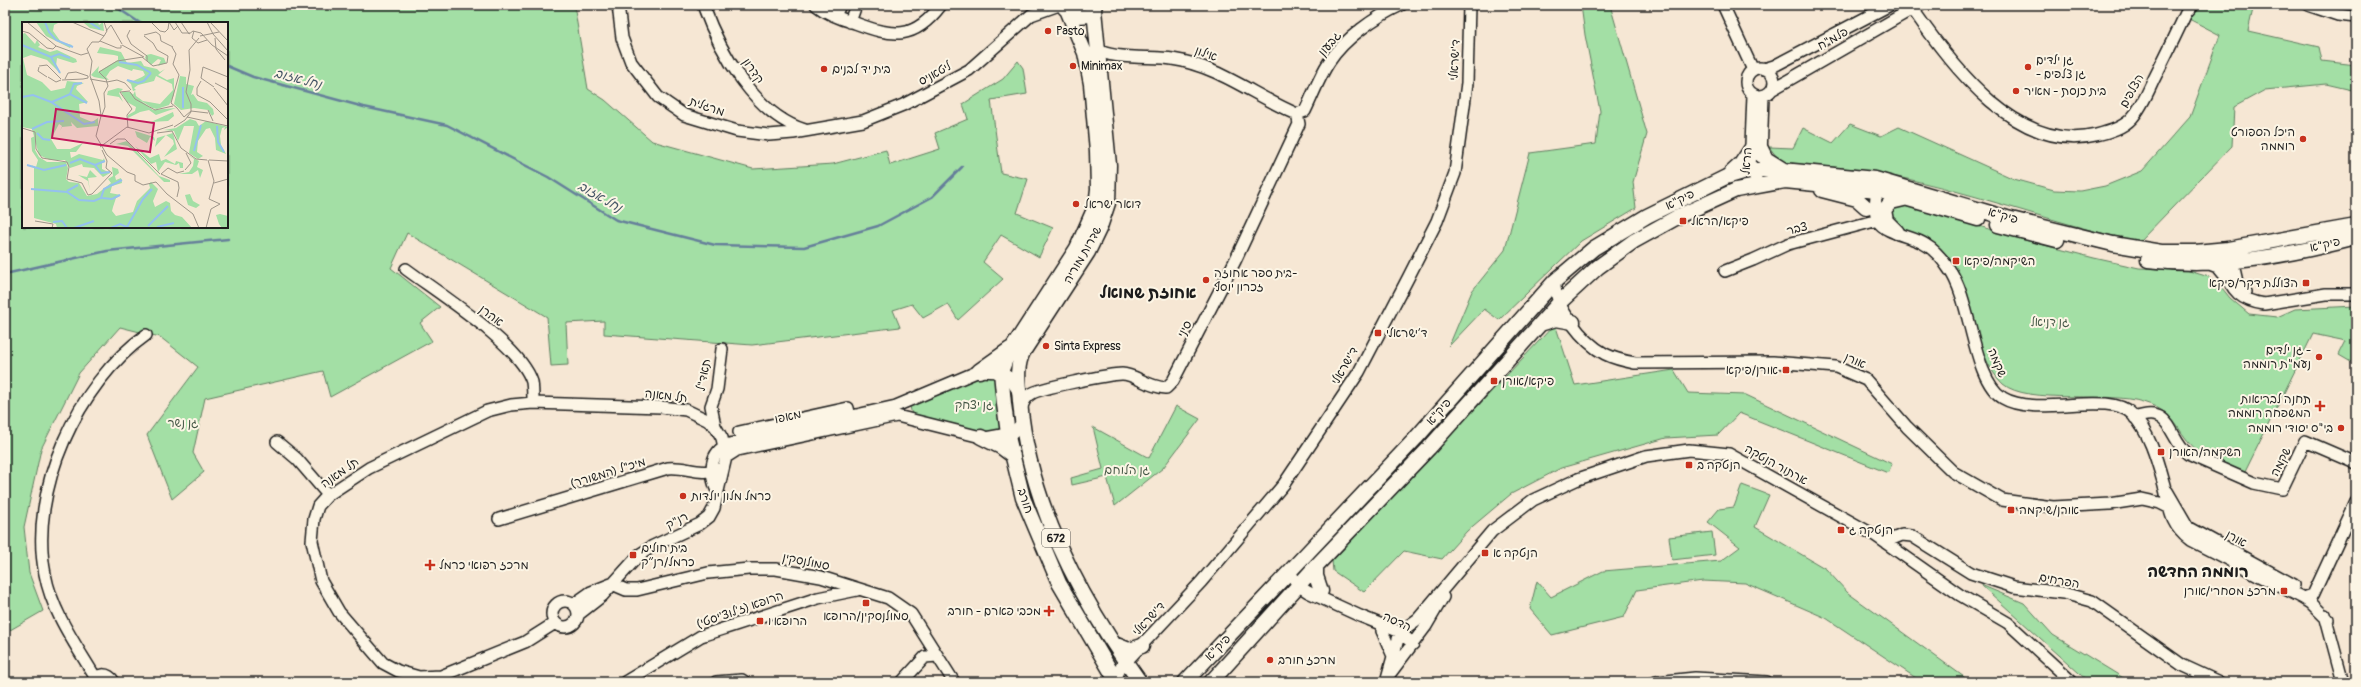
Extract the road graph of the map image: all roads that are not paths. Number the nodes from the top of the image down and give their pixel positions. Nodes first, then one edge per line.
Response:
1 (618, 5) edge
2 (703, 5) edge
3 (816, 5) edge
4 (840, 5) edge
5 (856, 5) edge
6 (941, 5) edge
7 (1401, 5) edge
8 (1469, 5) edge
9 (1723, 5) edge
10 (1890, 5) edge
11 (2193, 5) edge
12 (2308, 5) edge
13 (1063, 7) edge
14 (1096, 7) edge
15 (1910, 8) edge
16 (2356, 17) edge
17 (842, 19) junction
18 (1098, 49) junction
19 (1758, 69) junction
20 (1773, 89) junction
21 (1758, 96) junction
22 (1297, 114) junction
23 (805, 130) junction
24 (1756, 149) junction
25 (1755, 170) junction
26 (1782, 170) junction
27 (1726, 177) junction
28 (1800, 182) junction
29 (1759, 184) junction
30 (1874, 186) junction
31 (1911, 198) junction
32 (1866, 207) junction
33 (1873, 222) junction
34 (2356, 226) edge
35 (1897, 232) junction
36 (2356, 238) edge
37 (2356, 243) edge
38 (2319, 248) junction
39 (2228, 249) junction
40 (1937, 254) junction
41 (2234, 268) junction
42 (406, 269) dead end
43 (1725, 271) dead end
44 (1555, 281) junction
45 (2356, 294) edge
46 (1559, 303) junction
47 (1573, 322) junction
48 (1540, 324) junction
49 (146, 335) dead end
50 (1014, 345) junction
51 (722, 349) dead end
52 (979, 371) junction
53 (1001, 372) junction
54 (1019, 394) junction
55 (906, 402) junction
56 (533, 403) junction
57 (711, 406) junction
58 (1021, 409) junction
59 (686, 410) junction
60 (850, 417) junction
61 (909, 418) junction
62 (2136, 418) junction
63 (1022, 423) junction
64 (715, 426) junction
65 (739, 432) dead end
66 (1008, 435) junction
67 (981, 437) junction
68 (277, 442) dead end
69 (723, 442) junction
70 (1013, 456) junction
71 (725, 462) junction
72 (2356, 463) edge
73 (713, 471) junction
74 (2165, 487) junction
75 (717, 491) junction
76 (328, 495) junction
77 (2142, 499) junction
78 (2356, 502) edge
79 (2168, 508) junction
80 (499, 519) dead end
81 (1885, 542) junction
82 (1316, 566) junction
83 (1290, 573) junction
84 (832, 580) junction
85 (1452, 581) junction
86 (1302, 582) junction
87 (612, 584) junction
88 (860, 590) junction
89 (1321, 591) junction
90 (825, 596) junction
91 (2308, 596) junction
92 (1333, 602) junction
93 (576, 609) junction
94 (1360, 616) junction
95 (555, 622) junction
96 (1382, 632) junction
97 (1399, 635) junction
98 (1114, 644) junction
99 (1413, 644) junction
100 (1142, 646) junction
101 (938, 656) junction
102 (1393, 656) junction
103 (1125, 662) junction
104 (94, 680) edge
105 (1385, 680) edge
106 (1117, 681) edge
107 (114, 682) edge
108 (625, 682) edge
109 (716, 682) edge
110 (745, 682) edge
111 (902, 682) edge
112 (954, 682) edge
113 (1140, 682) edge
114 (1185, 682) edge
115 (1211, 682) edge
116 (1656, 682) edge
117 (1767, 682) edge
118 (2072, 682) edge
119 (2219, 682) edge
120 (2343, 682) edge

1 - 23 street, מרגלית
2 - 23 street, קדרון
3 - 17 street
4 - 17 street
5 - 17 street
6 - 17 street
7 - 22 street, גבעון
8 - 100 street, ד'ישראלי
9 - 19 street
10 - 19 street, פלמ"ח
11 - 15 street, הצלפים
12 - 16 street
13 - 14 main road, 672
13 - 23 street, ליטאניס
13 - 50 main road, שדרות מוריה / 672
14 - 18 main road, שדרות מוריה / 672
15 - 20 street, פלמ"ח
18 - 22 street, אילון
18 - 54 main road, שדרות מוריה / 672
19 - 20 street
19 - 21 street
20 - 21 street
21 - 24 street, הראל
22 - 58 street, סיני
24 - 25 street, הראל
24 - 26 main road
24 - 27 main road
25 - 26 main road, פיק"א
25 - 27 main road, פיק"א
25 - 29 street, הראל
26 - 30 main road, פיק"א
27 - 44 main road, פיק"א
28 - 29 main road, פיק"א
28 - 30 main road, פיק"א
28 - 32 main road
29 - 46 main road, פיק"א
30 - 31 main road, פיק"א
30 - 32 street
30 - 33 street
30 - 39 main road, פיק"א
31 - 35 main road
31 - 41 main road, פיק"א
32 - 33 street
33 - 35 street, שקמה
33 - 40 street
33 - 43 street, צבר
34 - 39 main road, פיק"א
35 - 40 street, שקמה
36 - 38 main road, פיק"א
37 - 38 main road
38 - 41 main road, פיק"א
39 - 41 street
40 - 62 street, שקמה
41 - 45 street
42 - 56 street, אהרן
44 - 46 street, אורן
44 - 83 main road, פיק"א
46 - 47 street, אורן
46 - 48 main road, פיק"א
47 - 48 main road
47 - 77 street, אורן
48 - 82 main road, פיק"א
49 - 104 street
50 - 52 main road
50 - 53 main road, שדרות מוריה / 672
51 - 57 street, תאד"ל
52 - 53 street, מאפו
52 - 55 street, מאפו
53 - 54 street
53 - 66 main road, חורב / 672
54 - 58 main road, חורב / 672
55 - 60 street, מאפו
55 - 61 street
56 - 59 street, תל מאנה
56 - 76 street, תל מאנה
57 - 59 street, תאד"ל
57 - 64 street, תאד"ל
58 - 63 main road, חורב / 672
59 - 64 street, תל מאנה
60 - 65 street
60 - 69 street, מאפו
61 - 67 street, מאפו
61 - 71 street, מאפו
62 - 72 street, שקמה
62 - 74 street, שקמה
63 - 66 street
63 - 98 main road, חורב / 672
64 - 69 street, תל מאנה
66 - 67 street, מאפו
66 - 70 main road, חורב / 672
67 - 70 main road
68 - 76 street
69 - 71 street, רנ"ק
69 - 73 street
70 - 106 main road, חורב / 672
71 - 73 street, מיכ"ל (המשורר)
71 - 75 street, רנ"ק
73 - 75 street
73 - 80 street, מיכ"ל (המשורר)
74 - 77 street, אורן
74 - 79 street, אורן
74 - 91 street, אורן
75 - 87 street, רנ"ק
76 - 95 street, תל מאנה
77 - 79 street, אורן
78 - 91 street
79 - 91 street, אורן
81 - 85 street, ארתור הנטקה
81 - 118 street, ארתור הנטקה
81 - 119 street, הפרחים
82 - 86 main road, פיק"א
82 - 89 main road
83 - 86 street, הדסה
83 - 114 main road, פיק"א
84 - 87 street, סמולנסקין
84 - 88 street, סמולנסקין
84 - 90 street
85 - 97 street, ארתור הנטקה
85 - 99 street, ארתור הנטקה
86 - 89 street, הדסה
86 - 92 street, הדסה
86 - 115 main road, פיק"א
87 - 93 street, רנ"ק
88 - 90 street, הרופא (ז'לוצ'יסטי)
88 - 101 street, סמולנסקין
89 - 92 street, הדסה
90 - 108 street, הרופא (ז'לוצ'יסטי)
91 - 120 street, אורן
92 - 94 street, הדסה
93 - 95 street
93 - 95 street
94 - 96 street, הדסה
94 - 97 street, הדסה
96 - 97 street, הדסה
96 - 102 street
97 - 99 street, הדסה
97 - 102 street, ארתור הנטקה
98 - 100 main road
98 - 103 main road, חורב / 672
99 - 105 street, ארתור הנטקה
100 - 103 street, ד'ישראלי
101 - 111 street
101 - 112 street, סמולנסקין
102 - 105 street, ארתור הנטקה
103 - 106 street, ד'ישראלי
103 - 113 main road, חורב / 672
104 - 107 street
109 - 110 street
116 - 117 street

